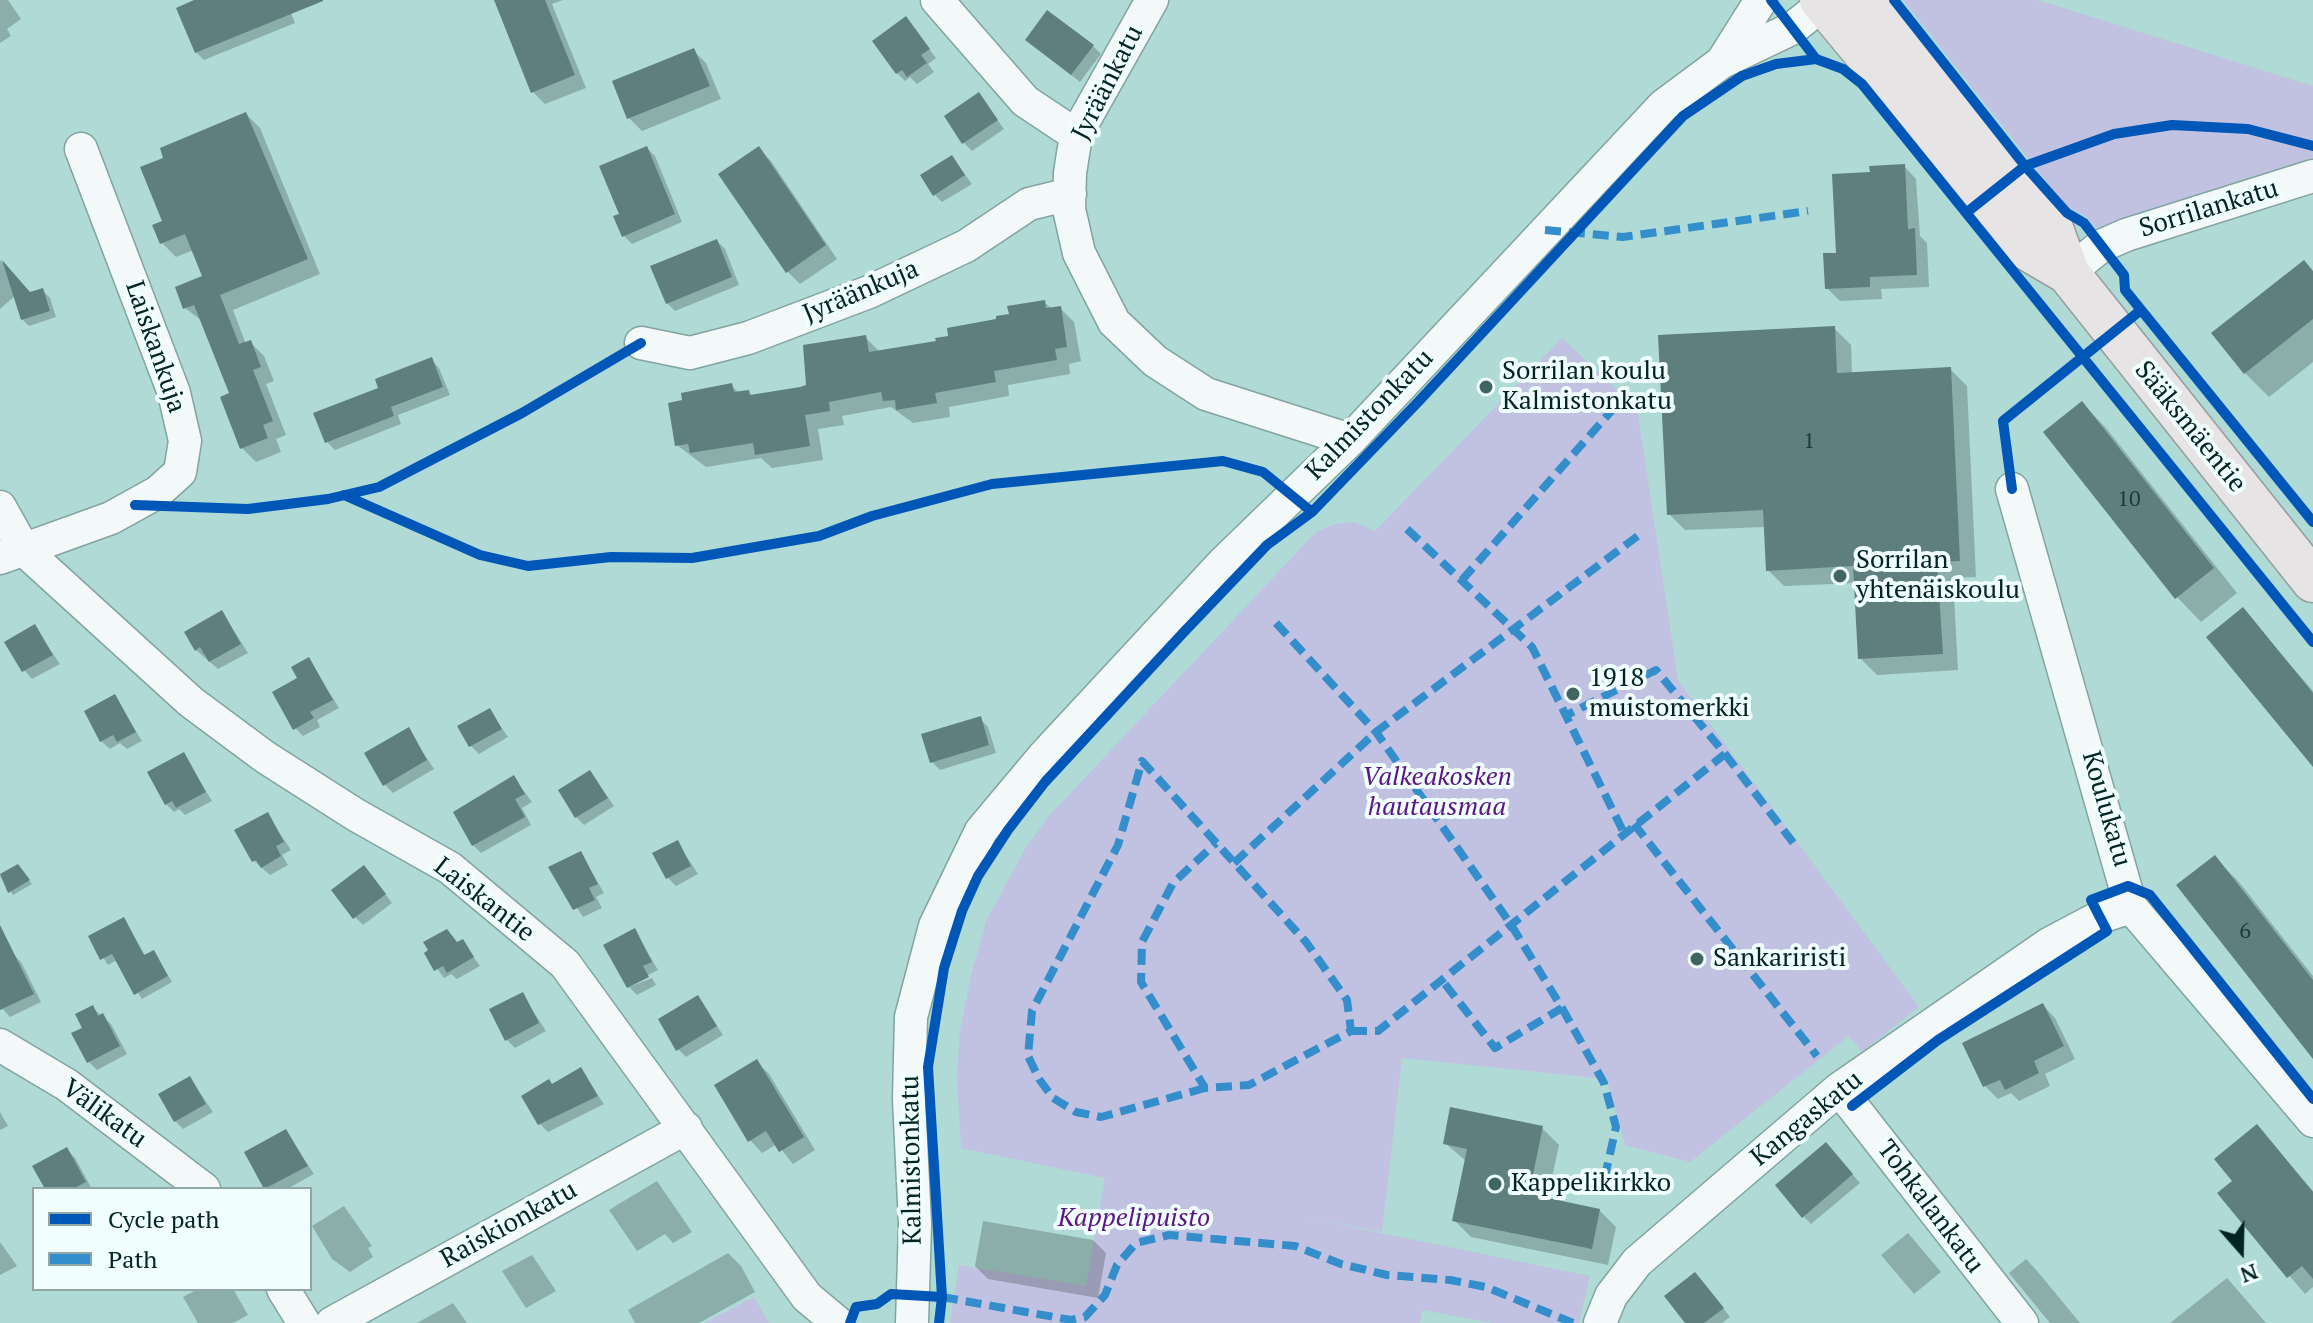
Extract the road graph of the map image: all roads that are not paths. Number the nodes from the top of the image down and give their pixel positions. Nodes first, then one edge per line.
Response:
1 (937, 0) edge
2 (1152, 0) edge
3 (1761, 0) edge
4 (1868, 0) edge
5 (1824, 1) edge
6 (1722, 62) junction
7 (1076, 135) junction
8 (81, 149) dead end
9 (2313, 176) edge
10 (1070, 194) junction
11 (2068, 273) junction
12 (641, 343) dead end
13 (1350, 440) junction
14 (2012, 489) dead end
15 (0, 507) edge
16 (12, 554) edge
17 (2313, 581) edge
18 (2131, 907) junction
19 (0, 1045) edge
20 (1839, 1089) junction
21 (2313, 1121) edge
22 (686, 1128) junction
23 (201, 1187) edge
24 (284, 1291) edge
25 (304, 1323) edge
26 (332, 1323) edge
27 (838, 1323) edge
28 (912, 1323) edge
29 (1600, 1323) edge
30 (2022, 1323) edge

1 - 7 street
2 - 7 street, Jyräänkatu
3 - 6 street, Kalmistonkatu
4 - 11 main road, Sääksmäentie
5 - 6 street, Kalmistonkatu
5 - 11 main road, Sääksmäentie
6 - 13 street, Kalmistonkatu
7 - 10 street, Jyräänkatu
8 - 16 street, Laiskankuja
9 - 11 street, Sorrilankatu
10 - 12 street, Jyräänkuja
10 - 13 street, Jyräänkatu
11 - 17 main road, Sääksmäentie
13 - 28 street, Kalmistonkatu
14 - 18 street, Koulukatu
15 - 16 street, Laiskantie
16 - 22 street, Laiskantie
18 - 20 street, Kangaskatu
18 - 21 street, Koulukatu
19 - 23 street, Välikatu
20 - 29 street, Kangaskatu
20 - 30 street, Tohkalankatu
22 - 26 street, Raiskionkatu
22 - 27 street, Laiskantie
24 - 25 street

